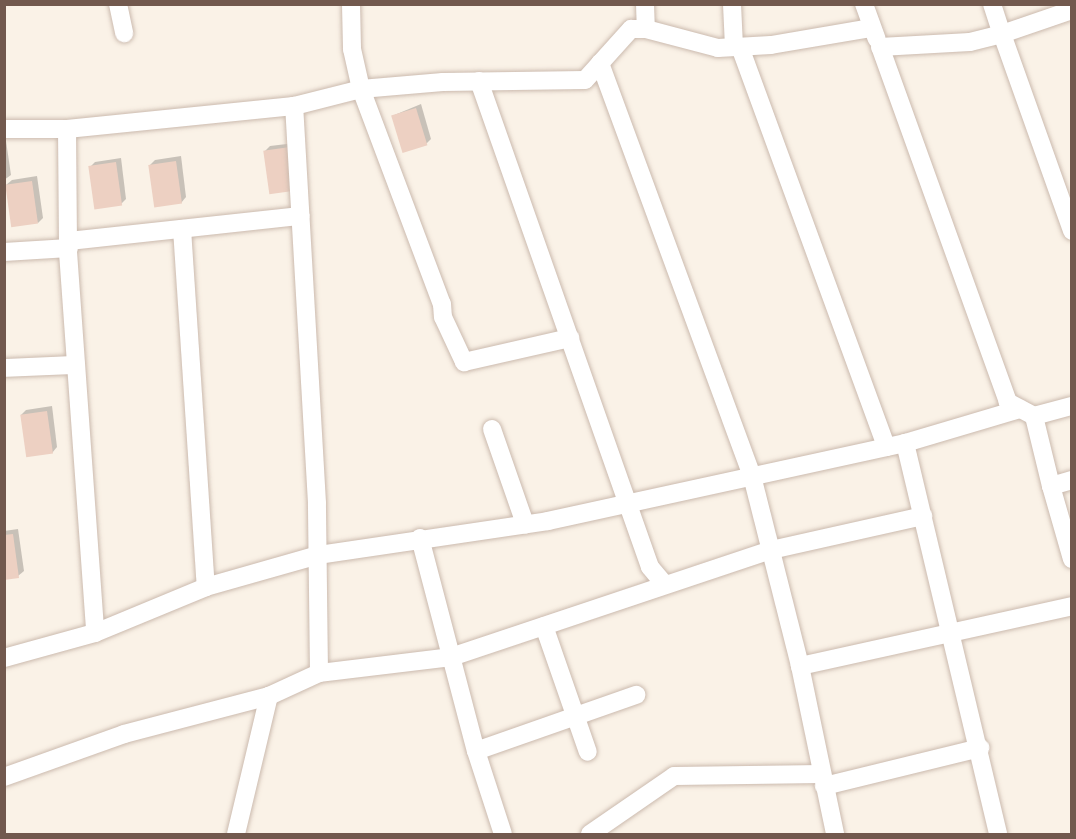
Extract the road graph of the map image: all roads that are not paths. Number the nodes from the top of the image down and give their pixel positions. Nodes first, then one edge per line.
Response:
1 (118, 4) edge
2 (351, 4) edge
3 (645, 4) edge
4 (732, 4) edge
5 (864, 4) edge
6 (992, 4) edge
7 (1071, 10) edge
8 (872, 28) junction
9 (646, 29) junction
10 (124, 33) dead end
11 (1002, 34) junction
12 (880, 46) junction
13 (737, 47) junction
14 (600, 63) junction
15 (479, 81) junction
16 (361, 89) junction
17 (294, 106) junction
18 (4, 129) edge
19 (67, 129) junction
20 (301, 216) junction
21 (182, 229) junction
22 (1071, 231) edge
23 (69, 244) junction
24 (4, 252) edge
25 (570, 338) junction
26 (76, 364) junction
27 (4, 368) edge
28 (1071, 406) edge
29 (1027, 412) junction
30 (492, 429) dead end
31 (905, 443) junction
32 (886, 447) junction
33 (752, 476) junction
34 (1071, 480) edge
35 (1051, 486) junction
36 (630, 503) junction
37 (923, 516) junction
38 (525, 524) junction
39 (420, 538) junction
40 (771, 550) junction
41 (318, 555) junction
42 (1071, 559) edge
43 (665, 585) junction
44 (206, 586) junction
45 (1071, 606) edge
46 (544, 626) junction
47 (949, 632) junction
48 (95, 633) junction
49 (451, 657) junction
50 (4, 658) edge
51 (800, 666) junction
52 (319, 673) junction
53 (636, 695) dead end
54 (269, 696) junction
55 (575, 717) junction
56 (980, 748) junction
57 (476, 751) junction
58 (588, 752) dead end
59 (4, 777) edge
60 (823, 780) junction
61 (236, 834) edge
62 (503, 834) edge
63 (590, 834) edge
64 (835, 834) edge
65 (998, 834) edge

1 - 10 street
2 - 16 street
3 - 9 street
4 - 13 street
5 - 8 street
6 - 11 street
7 - 11 street
8 - 12 street
8 - 13 street
9 - 13 street
9 - 14 street
11 - 12 street
11 - 22 street
12 - 29 street
13 - 32 street
14 - 15 street
14 - 33 street
15 - 16 street
15 - 25 street
16 - 17 street
16 - 25 street
17 - 19 street
17 - 20 street
18 - 19 street
19 - 23 street
20 - 21 street
20 - 41 street
21 - 23 street
21 - 44 street
23 - 24 street
23 - 26 street
25 - 36 street
26 - 27 street
26 - 48 street
28 - 29 street
29 - 31 street
29 - 35 street
30 - 38 street
31 - 32 street
31 - 37 street
32 - 33 street
33 - 36 street
33 - 40 street
34 - 35 street
35 - 42 street
36 - 38 street
36 - 43 street
37 - 40 street
37 - 47 street
38 - 39 street
39 - 41 street
39 - 49 street
40 - 43 street
40 - 51 street
41 - 44 street
41 - 52 street
43 - 46 street
44 - 48 street
45 - 47 street
46 - 49 street
46 - 55 street
47 - 51 street
47 - 56 street
48 - 50 street
49 - 52 street
49 - 57 street
51 - 60 street
52 - 54 street
53 - 55 street
54 - 59 street
54 - 61 street
55 - 57 street
55 - 58 street
56 - 60 street
56 - 65 street
57 - 62 street
60 - 63 street
60 - 64 street

